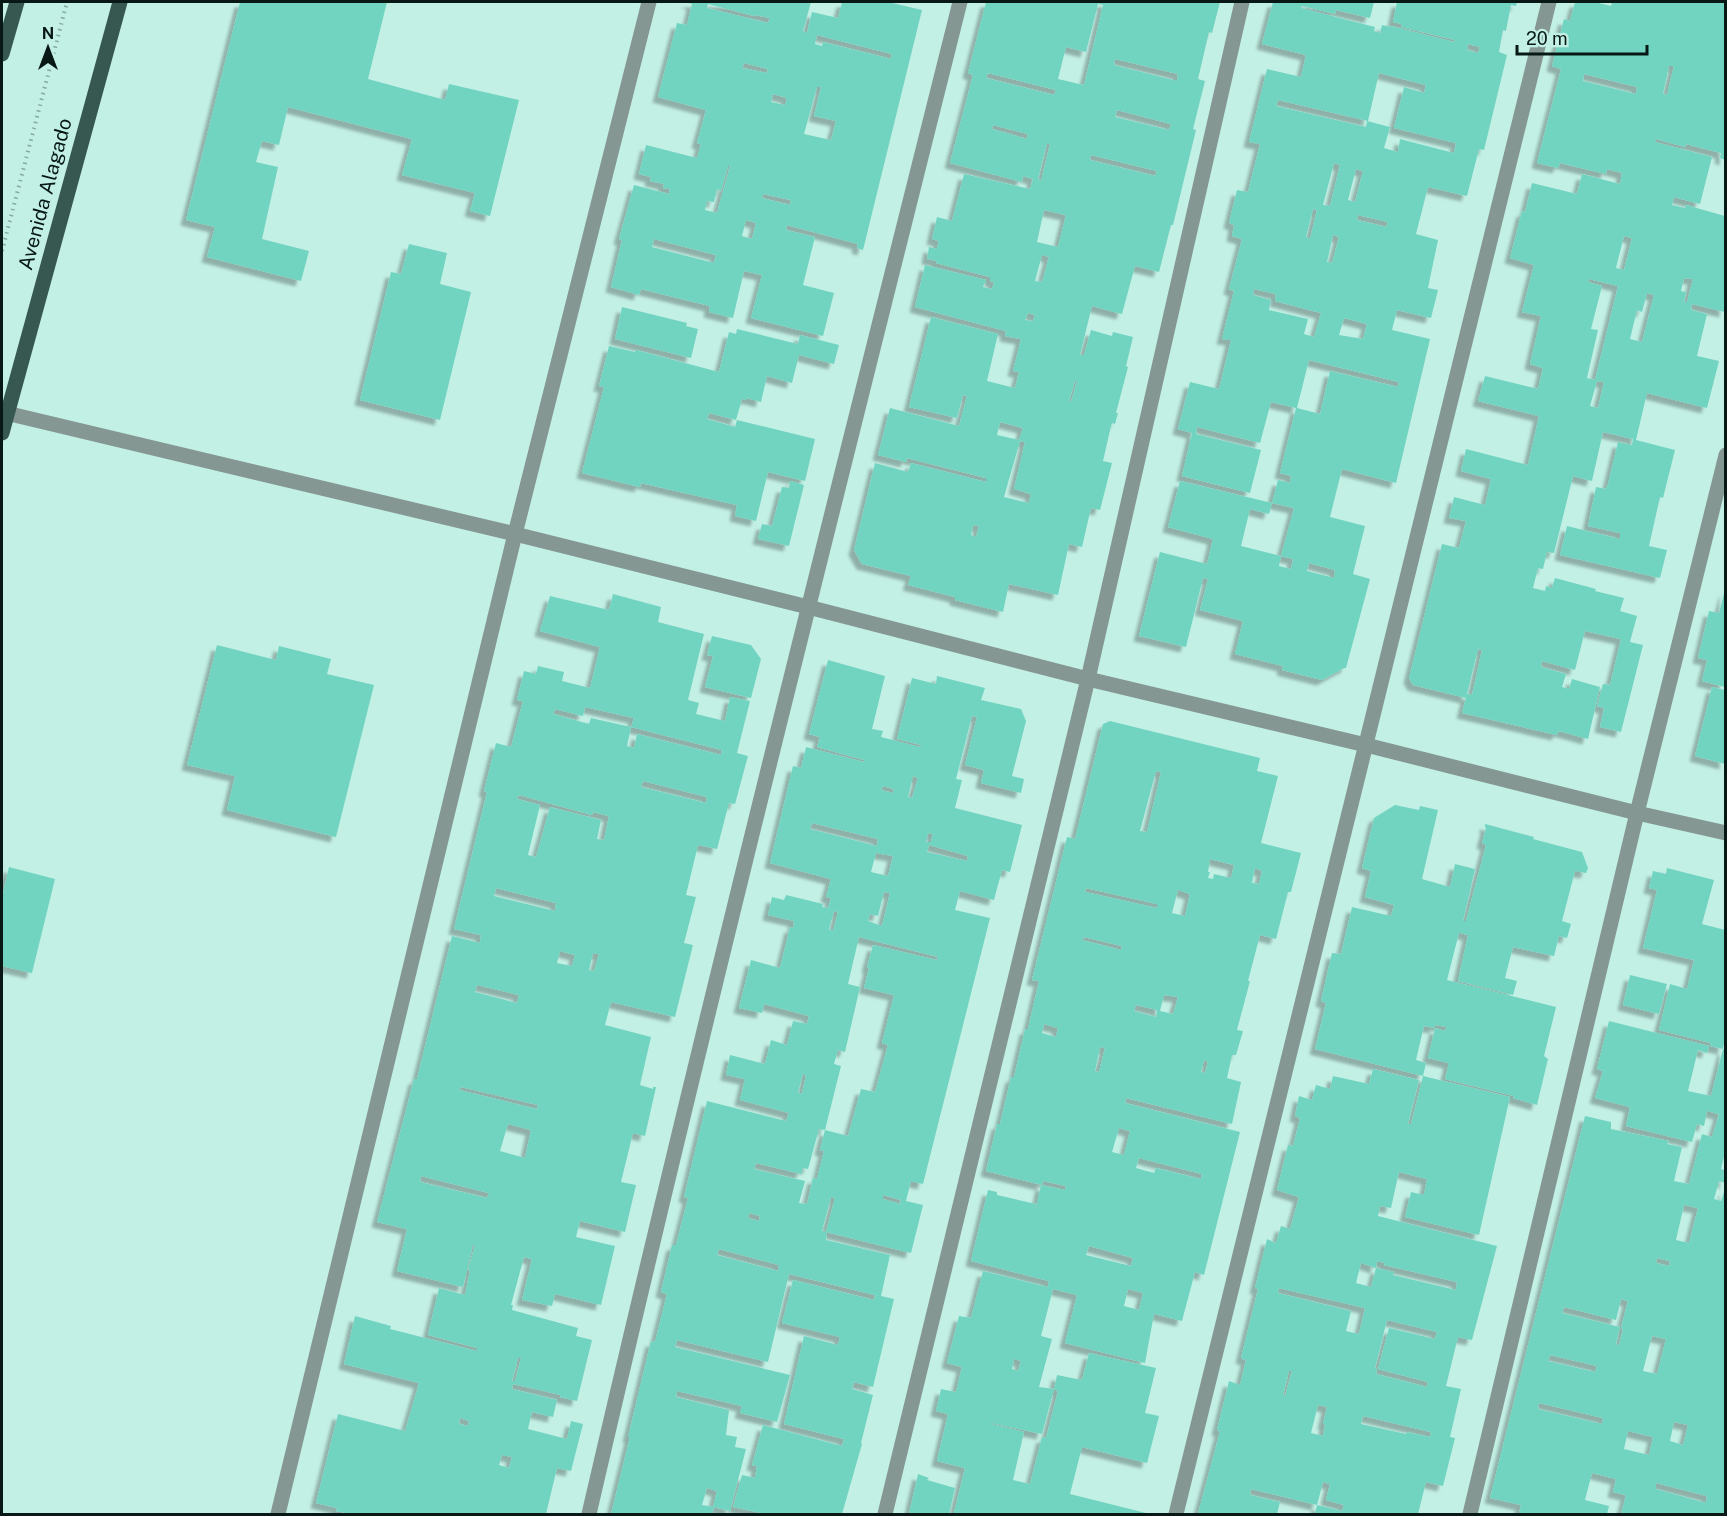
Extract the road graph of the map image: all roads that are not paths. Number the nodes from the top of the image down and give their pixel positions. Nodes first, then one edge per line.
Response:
1 (17, 2) edge
2 (120, 2) edge
3 (650, 2) edge
4 (960, 2) edge
5 (1242, 2) edge
6 (1549, 2) edge
7 (2, 54) edge
8 (6, 413) junction
9 (2, 433) edge
10 (1725, 455) edge
11 (515, 534) junction
12 (808, 607) junction
13 (1088, 679) junction
14 (1366, 745) junction
15 (1637, 813) junction
16 (1725, 833) edge
17 (278, 1515) edge
18 (589, 1515) edge
19 (885, 1515) edge
20 (1176, 1515) edge
21 (1470, 1515) edge

1 - 7 main road
2 - 8 main road, Avenida Alagado
3 - 11 street
4 - 12 street
5 - 13 street
6 - 14 street
8 - 9 main road, Avenida Alagado
8 - 11 street
10 - 15 street
11 - 12 street
11 - 17 street
12 - 13 street
12 - 18 street
13 - 14 street
13 - 19 street
14 - 15 street
14 - 20 street
15 - 16 street
15 - 21 street

